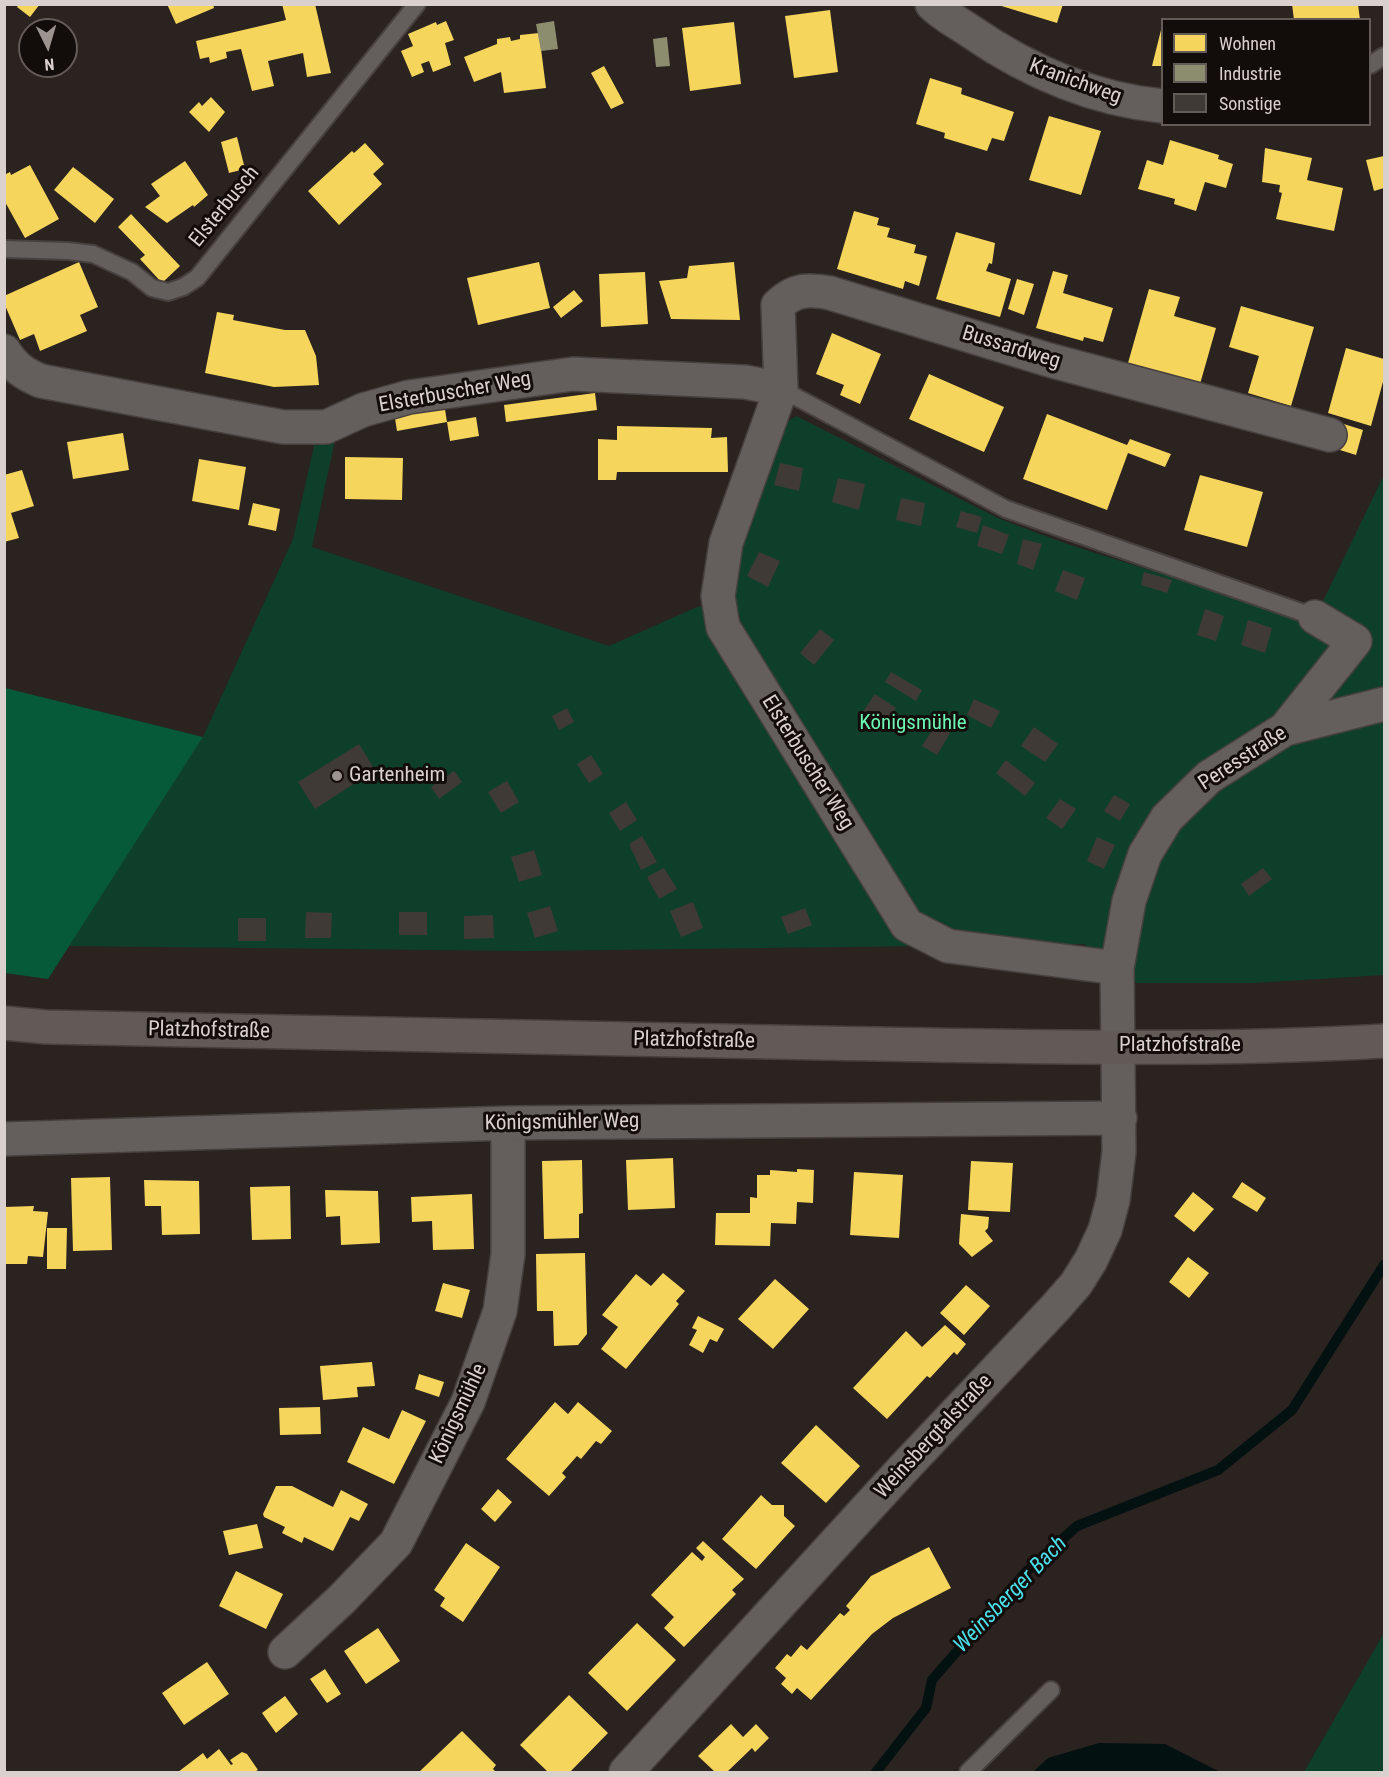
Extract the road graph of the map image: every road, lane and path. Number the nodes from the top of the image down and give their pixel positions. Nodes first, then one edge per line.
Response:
1 (417, 4) edge
2 (932, 4) edge
3 (1161, 106) edge
4 (4, 249) edge
5 (4, 351) edge
6 (781, 389) junction
7 (1330, 435) dead end
8 (1316, 616) joint
9 (1384, 704) edge
10 (1285, 729) junction
11 (1117, 968) junction
12 (4, 1023) edge
13 (1384, 1041) edge
14 (1118, 1046) junction
15 (1120, 1118) junction
16 (508, 1123) junction
17 (4, 1139) edge
18 (285, 1652) dead end
19 (1051, 1690) dead end
20 (626, 1773) edge
21 (968, 1773) edge

1 - 4 lane, Elsterbusch
2 - 3 street, Kranichweg
5 - 6 street, Elsterbuscher Weg
6 - 7 street, Bussardweg
6 - 8 lane, Elsterbuscher Weg
6 - 11 street, Elsterbuscher Weg
8 - 10 street, Elsterbuscher Weg
9 - 10 street, Peresstraße
10 - 11 street, Peresstraße
11 - 14 street, Peresstraße
12 - 14 main road, Platzhofstraße
13 - 14 main road, Platzhofstraße
14 - 15 street, Weinsbergtalstraße
15 - 16 street, Königsmühler Weg
15 - 20 street, Weinsbergtalstraße
16 - 17 street, Königsmühler Weg
16 - 18 street, Königsmühle
19 - 21 lane

